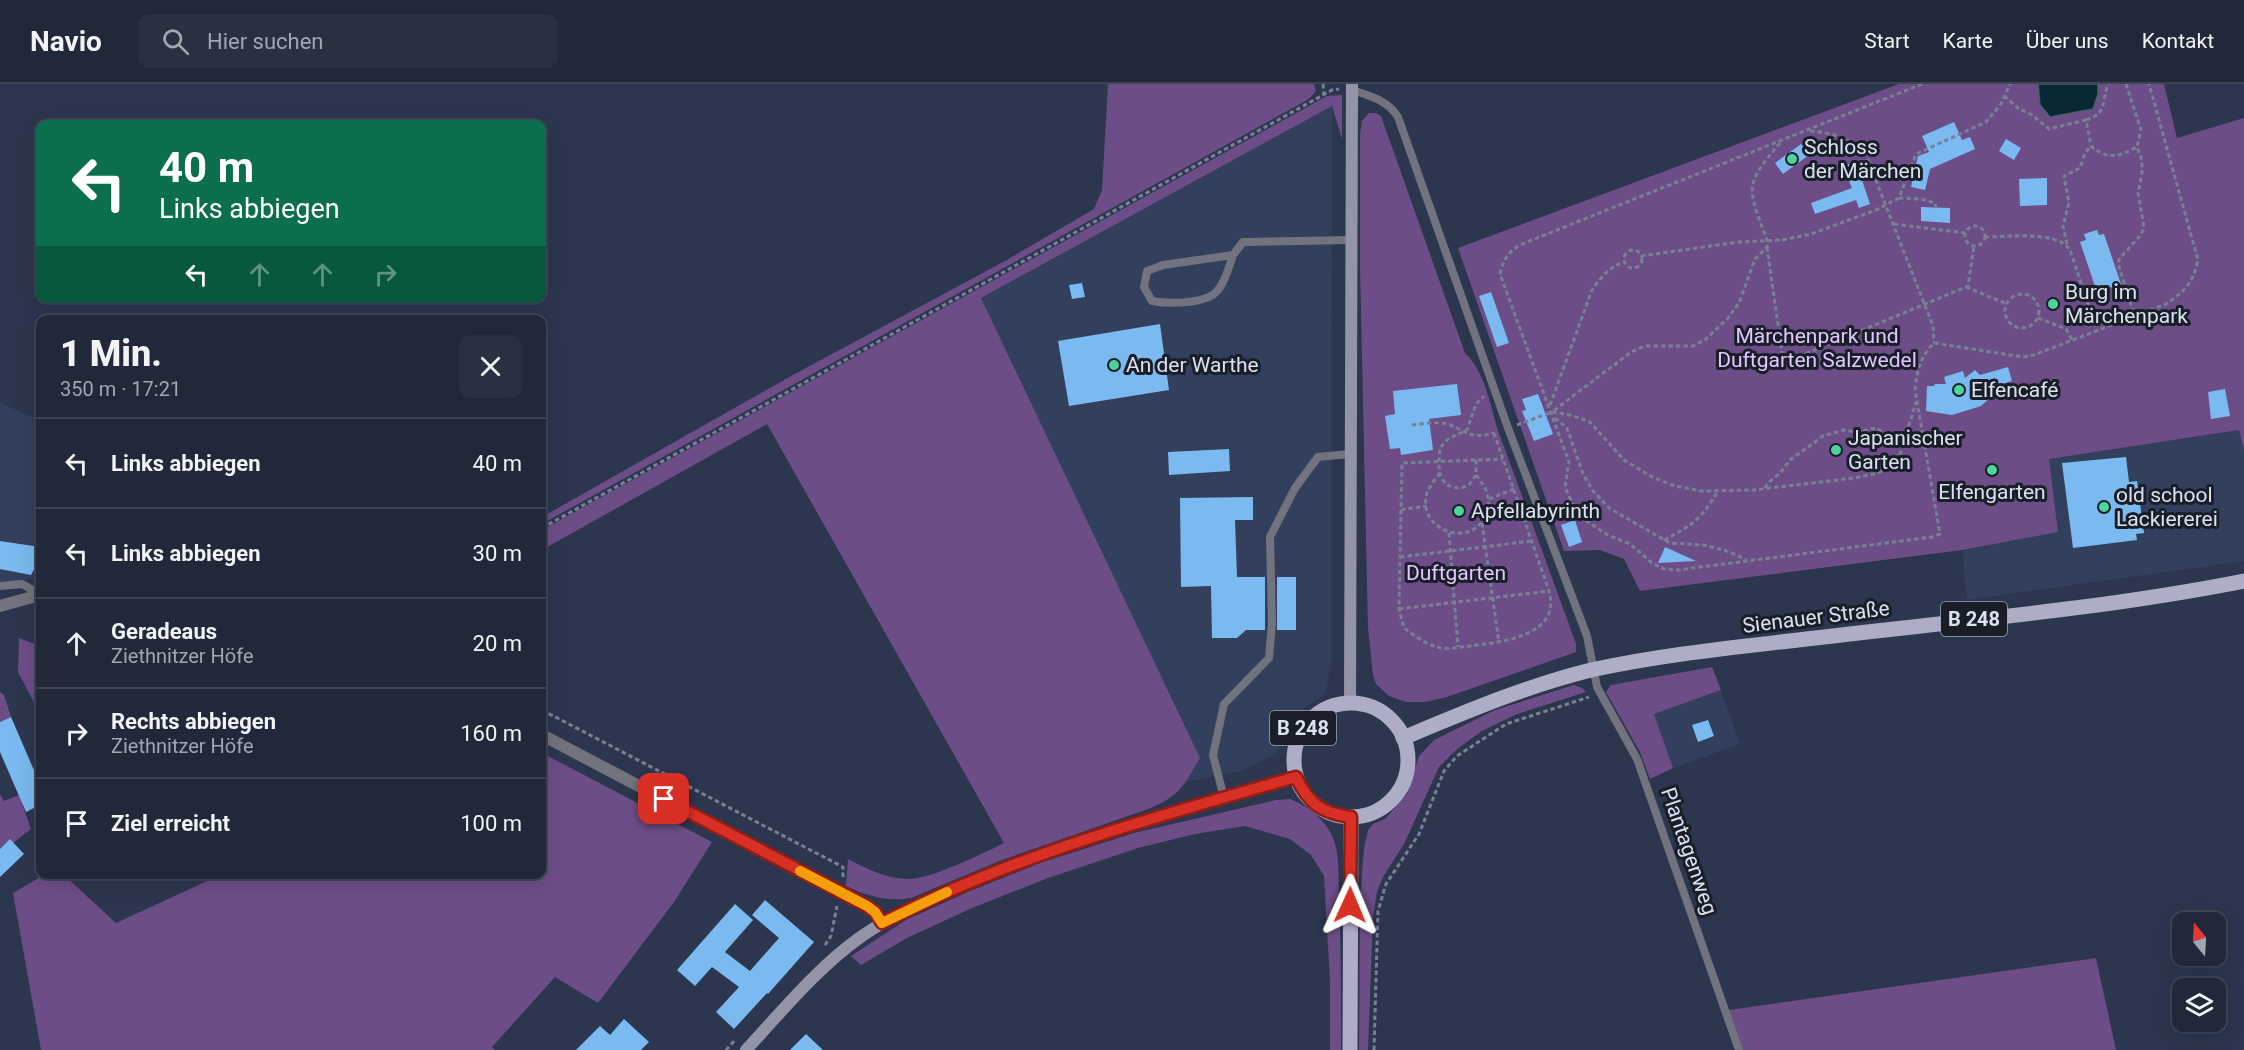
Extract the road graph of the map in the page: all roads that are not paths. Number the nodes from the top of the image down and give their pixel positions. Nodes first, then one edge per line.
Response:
1 (1352, 87) edge
2 (1352, 240) junction
3 (1233, 255) junction
4 (1350, 454) junction
5 (0, 579) edge
6 (2244, 580) edge
7 (22, 584) junction
8 (0, 586) edge
9 (36, 593) edge
10 (36, 596) edge
11 (0, 606) edge
12 (1592, 670) junction
13 (1350, 702) junction
14 (546, 737) edge
15 (1403, 738) junction
16 (1296, 777) junction
17 (1224, 798) junction
18 (1351, 817) junction
19 (882, 923) junction
20 (746, 1050) edge
21 (1350, 1050) edge
22 (1739, 1050) edge

1 - 2 main road
1 - 12 lane, Plantagenweg
2 - 3 lane
2 - 4 main road
3 - 3 lane
4 - 13 main road
4 - 17 lane
5 - 7 lane
6 - 12 main road, Sienauer Straße / B 248
7 - 8 lane
7 - 9 lane
10 - 11 street
12 - 15 main road, Sienauer Straße / B 248
12 - 22 lane, Plantagenweg
13 - 15 main road, B 248
13 - 16 main road, B 248
14 - 19 street
15 - 18 main road, B 248
16 - 17 main road
16 - 18 main road
17 - 19 main road
18 - 21 main road
19 - 20 main road

